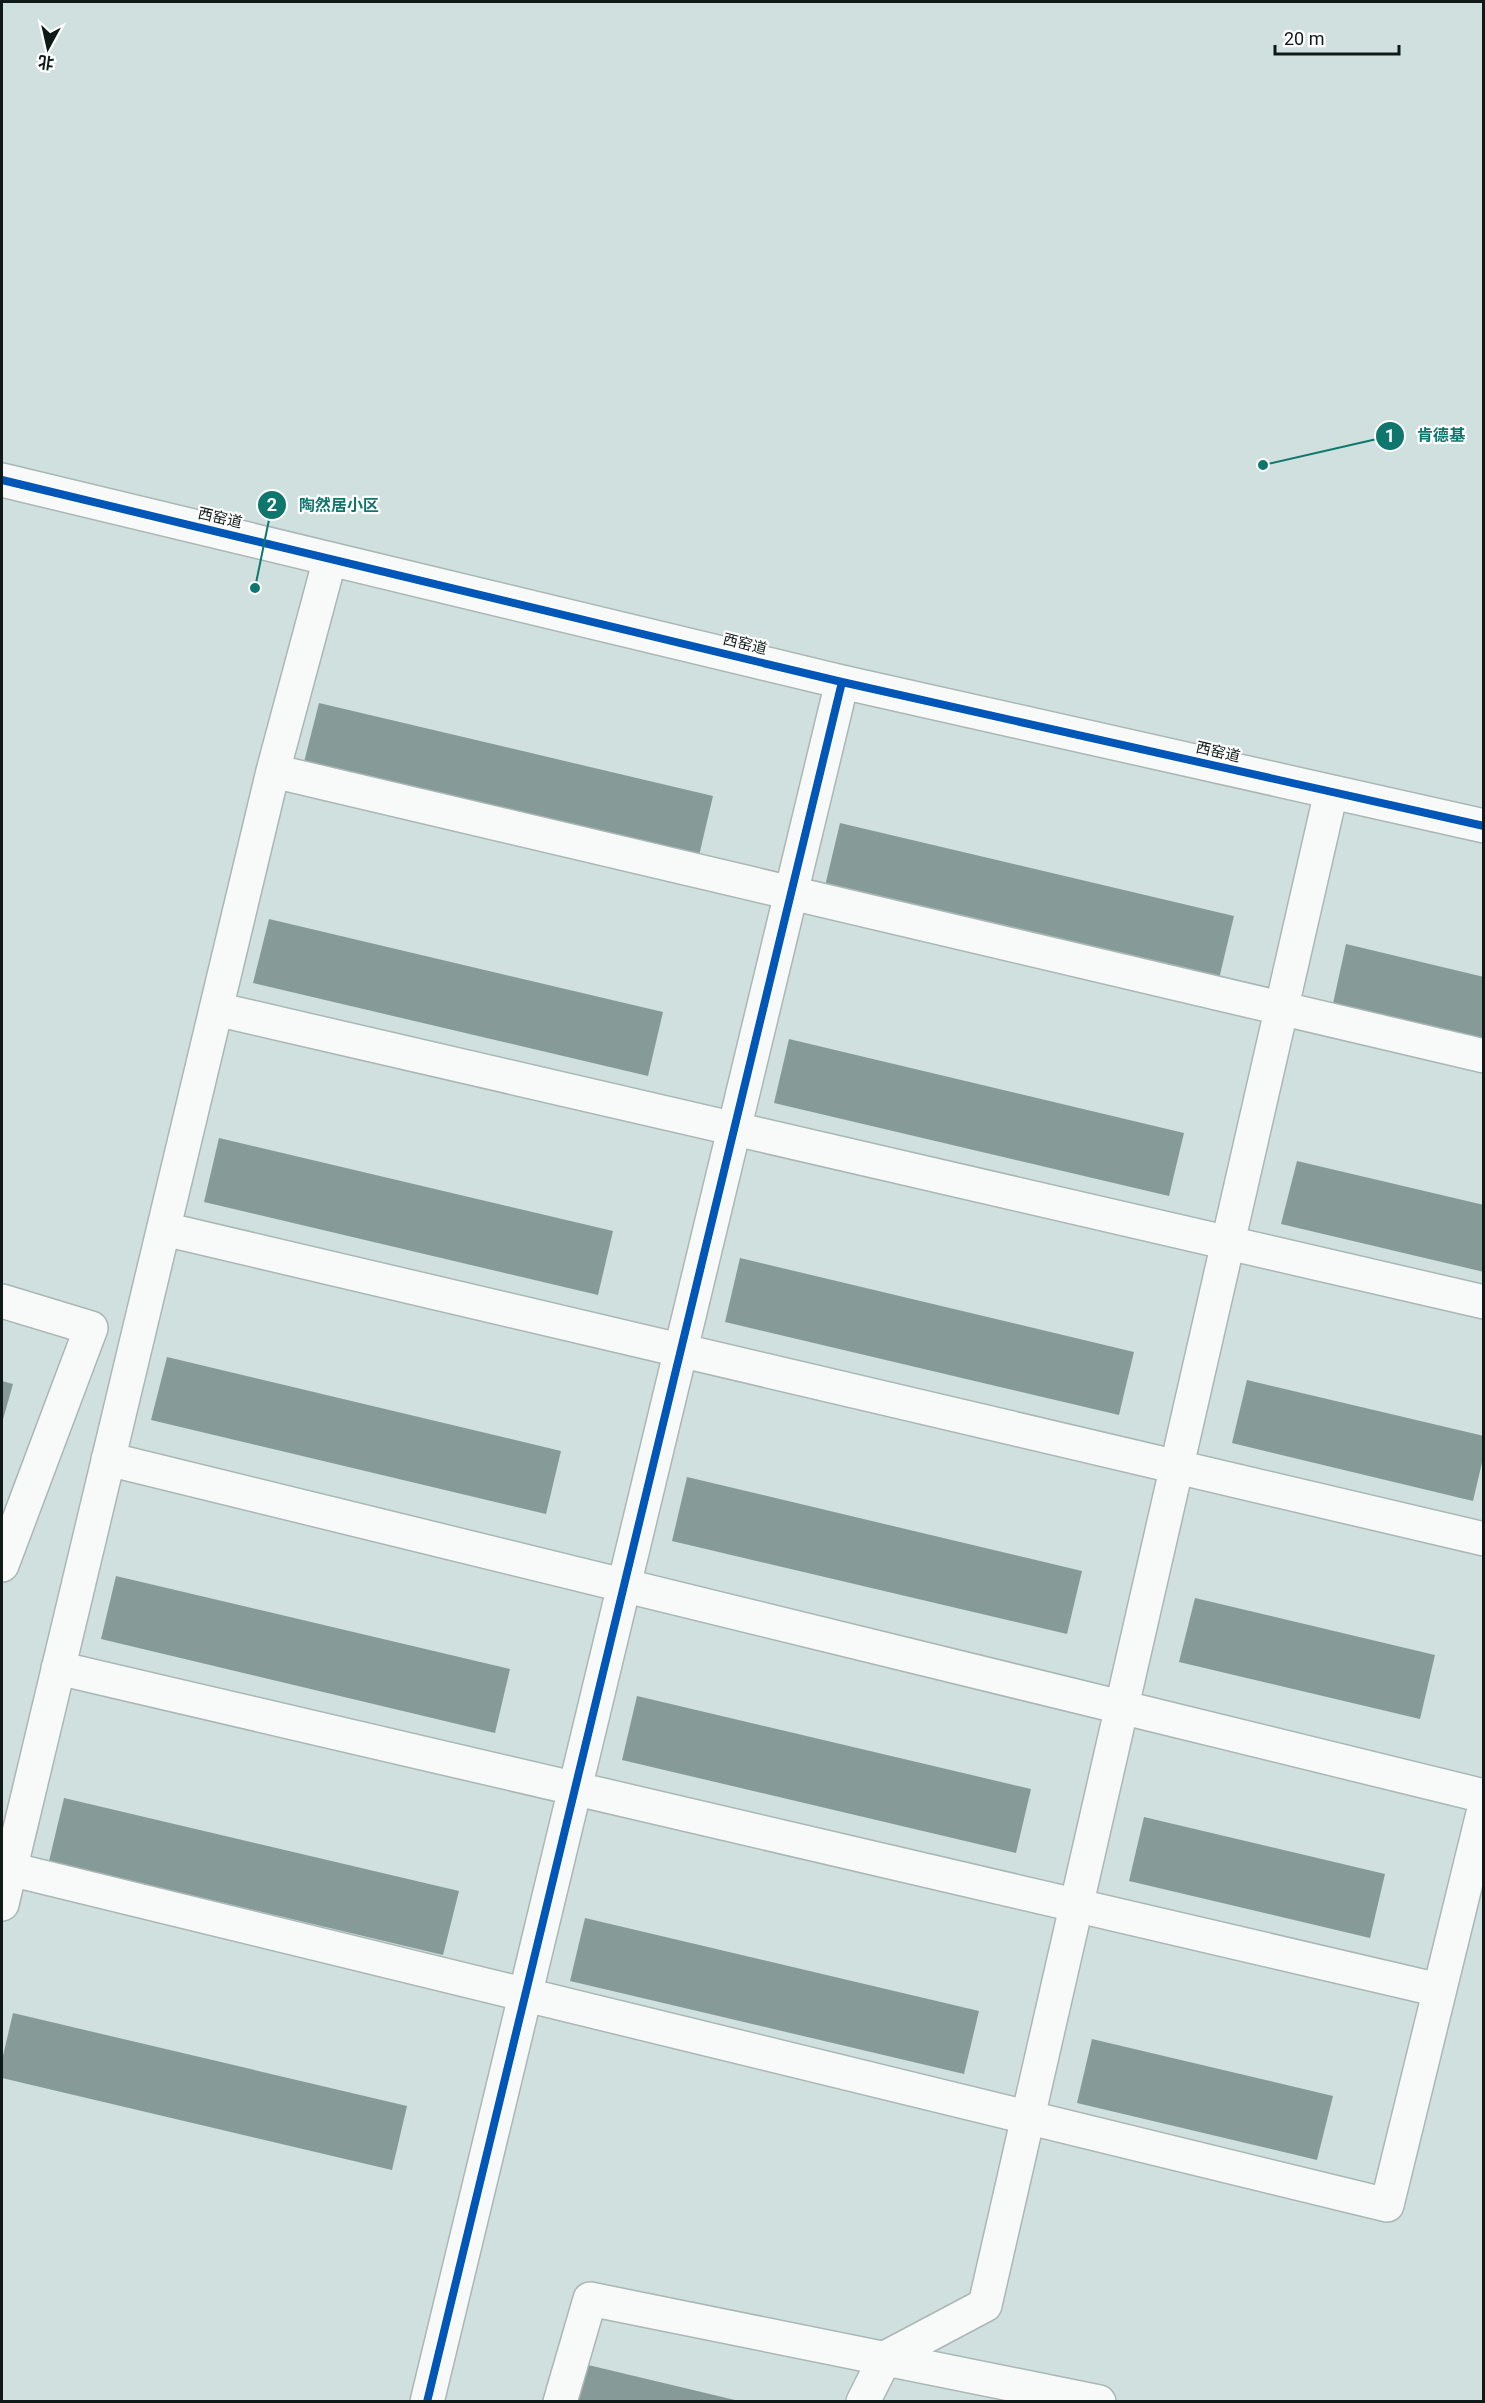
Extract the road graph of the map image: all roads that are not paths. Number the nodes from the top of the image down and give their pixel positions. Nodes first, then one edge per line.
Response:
1 (2, 480) edge
2 (330, 559) junction
3 (842, 682) junction
4 (273, 771) junction
5 (1331, 792) junction
6 (1484, 826) edge
7 (791, 894) junction
8 (1281, 1008) junction
9 (216, 1009) junction
10 (1484, 1056) edge
11 (734, 1128) junction
12 (164, 1229) junction
13 (1228, 1242) junction
14 (2, 1301) edge
15 (1484, 1302) edge
16 (681, 1350) junction
17 (108, 1459) junction
18 (1177, 1467) junction
19 (12, 1506) edge
20 (1484, 1539) edge
21 (2, 1565) edge
22 (624, 1585) junction
23 (58, 1668) junction
24 (1122, 1707) junction
25 (575, 1789) junction
26 (1484, 1796) edge
27 (1484, 1809) edge
28 (10, 1869) junction
29 (2, 1904) edge
30 (1076, 1906) junction
31 (1439, 1990) junction
32 (525, 1995) junction
33 (1028, 2118) junction
34 (885, 2358) junction
35 (427, 2402) edge
36 (560, 2402) edge
37 (863, 2402) edge
38 (1099, 2402) edge

1 - 2 street, 西窑道
2 - 3 street, 西窑道
2 - 4 street
3 - 5 street, 西窑道
3 - 7 street
4 - 7 street
4 - 9 street
5 - 6 street, 西窑道
5 - 8 street
7 - 8 street
7 - 11 street
8 - 10 street
8 - 13 street
9 - 11 street
9 - 12 street
11 - 13 street
11 - 16 street
12 - 16 street
12 - 17 street
13 - 15 street
13 - 18 street
14 - 19 street
16 - 18 street
16 - 22 street
17 - 22 street
17 - 23 street
18 - 20 street
18 - 24 street
19 - 21 street
22 - 24 street
22 - 25 street
23 - 25 street
23 - 28 street
24 - 26 street
24 - 30 street
25 - 30 street
25 - 32 street
27 - 31 street
28 - 29 street
28 - 32 street
30 - 31 street
30 - 33 street
31 - 33 street
32 - 33 street
32 - 35 street
33 - 34 street
34 - 36 street
34 - 37 street
34 - 38 street

